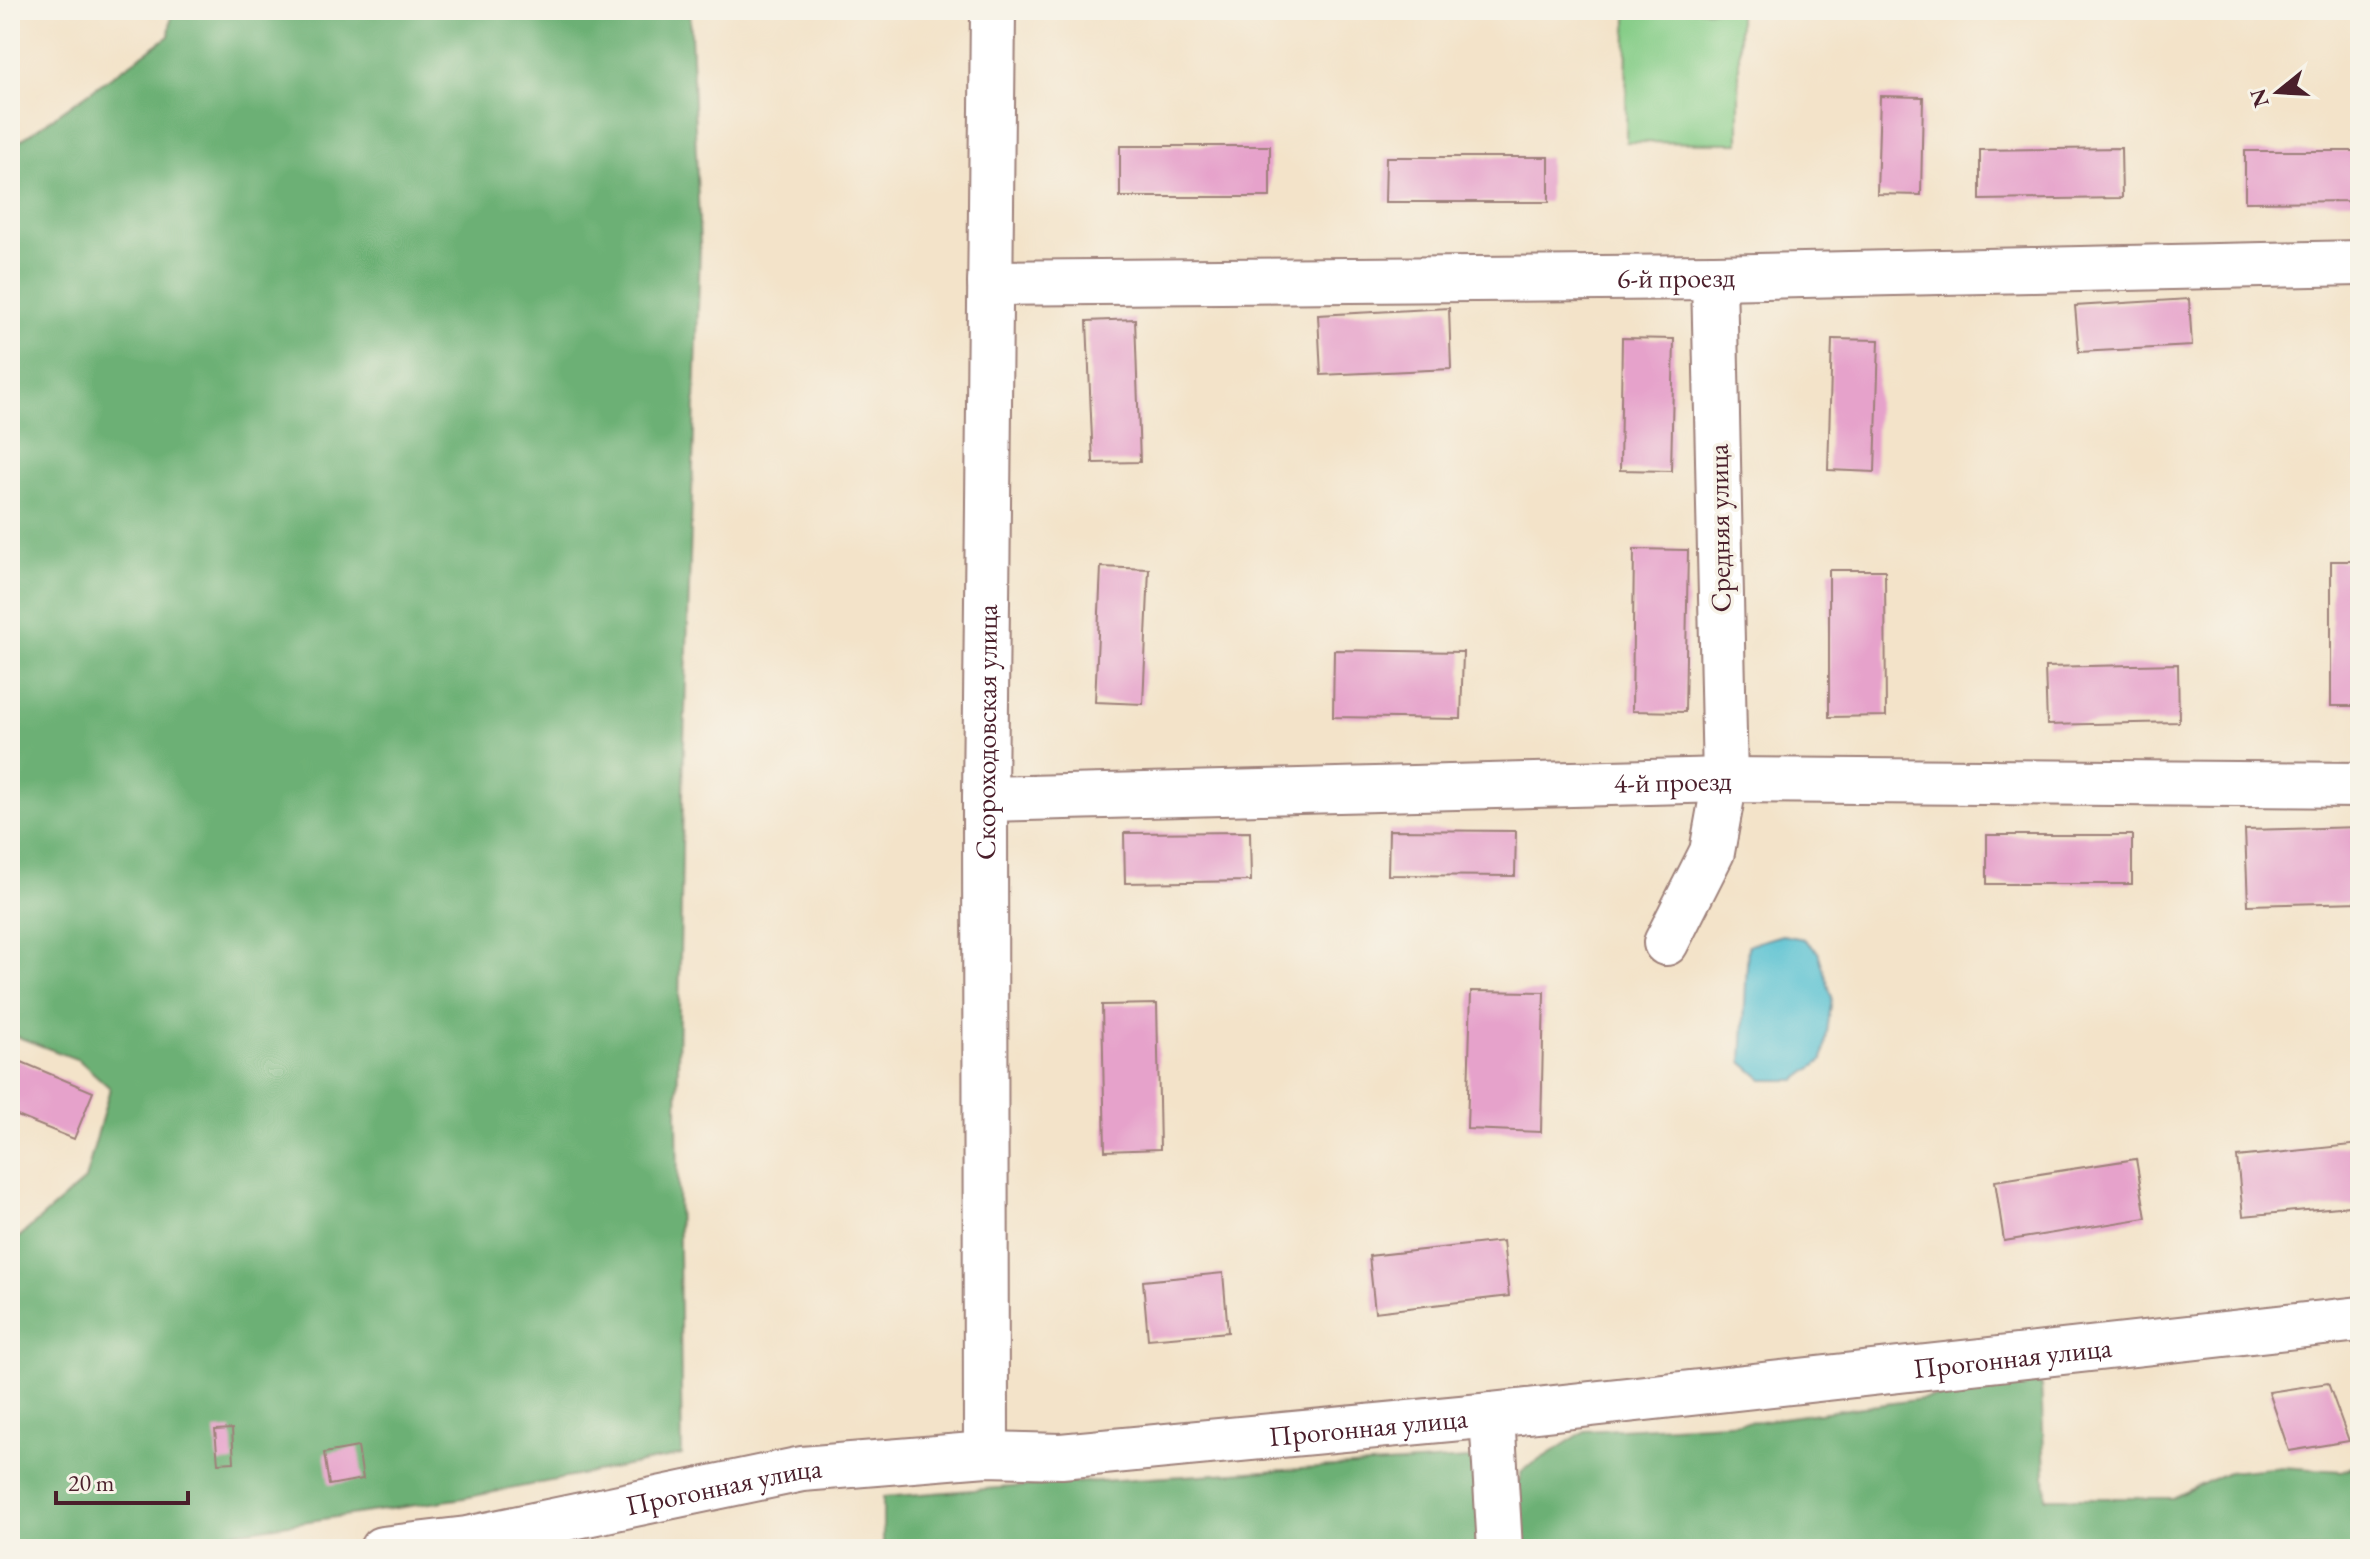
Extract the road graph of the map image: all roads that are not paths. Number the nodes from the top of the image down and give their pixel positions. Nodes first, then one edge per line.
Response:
1 (993, 10) edge
2 (2360, 263) edge
3 (1714, 277) junction
4 (990, 283) junction
5 (1725, 780) junction
6 (2360, 785) edge
7 (985, 799) junction
8 (1666, 943) dead end
9 (2360, 1319) edge
10 (1492, 1415) junction
11 (986, 1454) junction
12 (382, 1549) edge
13 (1500, 1549) edge

1 - 4 street, Скороходовская улица
2 - 3 street, 6-й проезд
3 - 4 street, 6-й проезд
3 - 5 street, Средняя улица
4 - 7 street, Скороходовская улица
5 - 6 street, 4-й проезд
5 - 7 street, 4-й проезд
5 - 8 street, Средняя улица
7 - 11 street, Скороходовская улица
9 - 10 street, Прогонная улица
10 - 11 street, Прогонная улица
10 - 13 street
11 - 12 street, Прогонная улица

